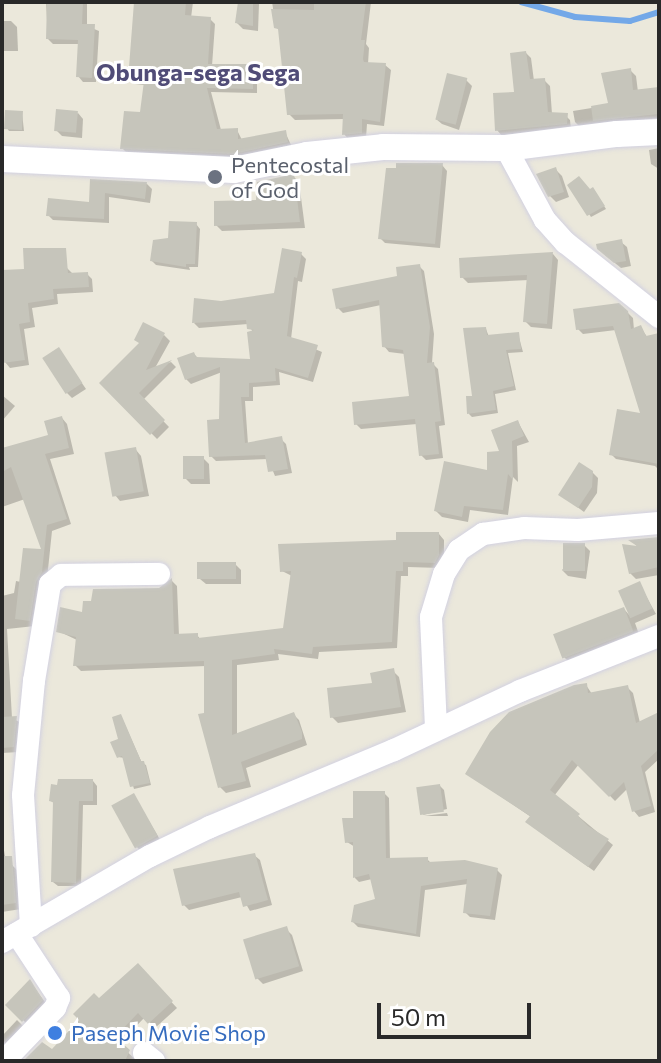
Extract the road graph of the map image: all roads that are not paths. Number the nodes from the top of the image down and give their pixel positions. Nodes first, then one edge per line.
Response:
1 (659, 132) edge
2 (506, 148) junction
3 (2, 159) edge
4 (659, 317) edge
5 (659, 523) edge
6 (159, 574) dead end
7 (659, 636) edge
8 (436, 728) junction
9 (17, 934) edge
10 (4, 1061) edge

1 - 2 street
2 - 3 street
2 - 4 street
5 - 8 street
6 - 9 street
7 - 8 street
8 - 9 street
9 - 10 street

